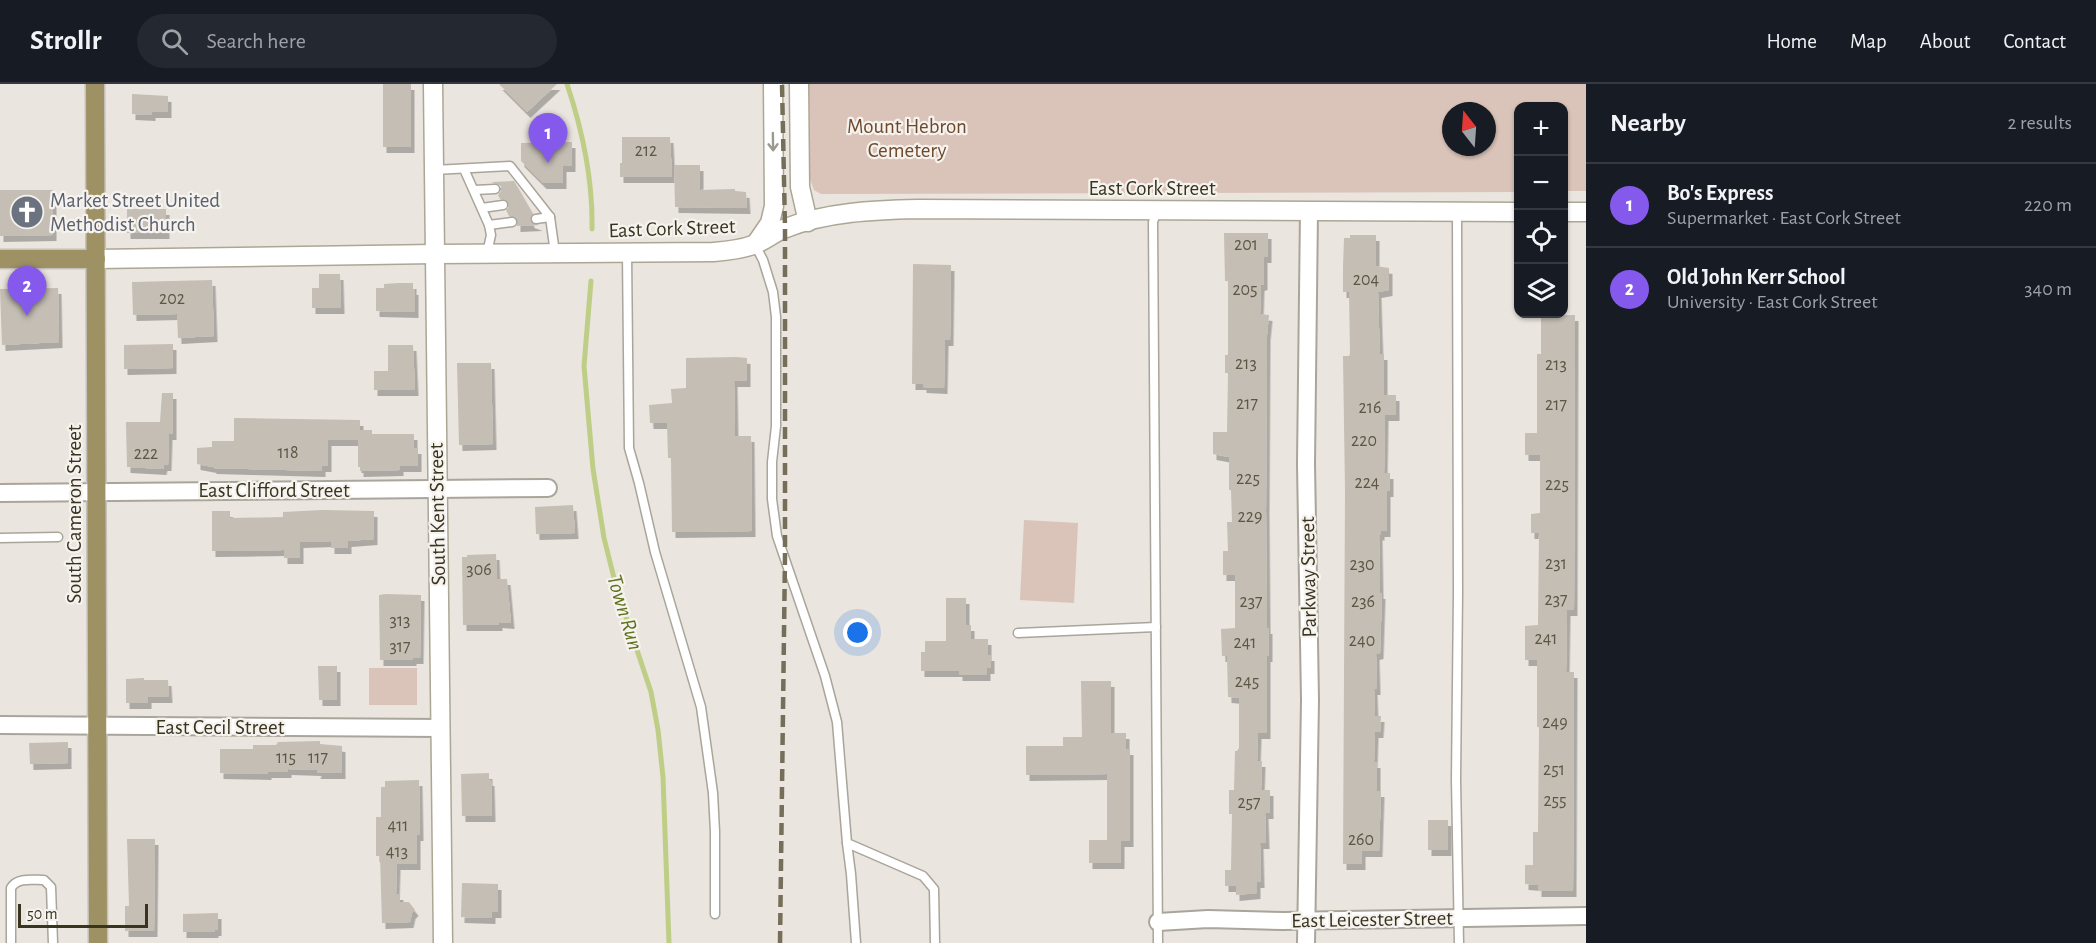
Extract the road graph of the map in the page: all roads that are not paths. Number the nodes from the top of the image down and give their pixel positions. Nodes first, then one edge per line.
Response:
1 (95, 84) edge
2 (433, 84) edge
3 (773, 84) edge
4 (799, 84) edge
5 (464, 169) junction
6 (434, 170) junction
7 (495, 189) dead end
8 (474, 190) junction
9 (537, 199) junction
10 (526, 201) dead end
11 (503, 205) dead end
12 (482, 208) junction
13 (1157, 211) junction
14 (1309, 211) junction
15 (1457, 212) junction
16 (1514, 212) edge
17 (1568, 212) edge
18 (1586, 212) edge
19 (550, 217) junction
20 (536, 219) dead end
21 (512, 222) dead end
22 (808, 222) junction
23 (489, 225) junction
24 (755, 245) junction
25 (627, 253) junction
26 (435, 254) junction
27 (487, 254) junction
28 (555, 254) junction
29 (0, 259) edge
30 (96, 259) junction
31 (548, 488) dead end
32 (436, 490) junction
33 (96, 491) junction
34 (0, 493) edge
35 (58, 537) dead end
36 (0, 538) edge
37 (1156, 627) junction
38 (1018, 633) dead end
39 (0, 726) edge
40 (97, 726) junction
41 (441, 728) junction
42 (847, 843) junction
43 (715, 914) dead end
44 (1586, 916) edge
45 (1459, 917) junction
46 (1306, 920) junction
47 (1158, 922) junction
48 (11, 943) edge
49 (53, 943) edge
50 (98, 943) edge
51 (442, 943) edge
52 (856, 943) edge
53 (935, 943) edge
54 (1158, 943) edge
55 (1306, 943) edge
56 (1459, 943) edge

1 - 30 main road, South Cameron Street
2 - 6 main road, South Kent Street
3 -> 24 main road
4 - 22 main road
5 - 6 lane
5 - 8 lane
5 - 9 lane
6 - 26 main road, South Kent Street
7 - 8 lane
8 - 12 lane
9 - 10 lane
9 - 19 lane
11 - 12 lane
12 - 23 lane
13 - 14 main road, East Cork Street
13 - 22 main road, East Cork Street
13 - 37 lane
14 - 15 main road, East Cork Street
14 - 46 street, Parkway Street
15 - 16 main road, East Cork Street
15 - 45 lane
17 - 18 main road
19 - 20 lane
19 - 28 lane
21 - 23 lane
22 - 24 main road, East Cork Street
23 - 27 lane
24 - 25 main road, East Cork Street
24 - 42 lane
25 - 28 main road, East Cork Street
25 - 43 lane
26 - 27 main road, East Cork Street
26 - 30 main road, East Cork Street
26 - 32 main road, South Kent Street
27 - 28 main road, East Cork Street
29 - 30 main road, East Cork Street
30 - 33 main road, South Cameron Street
31 - 32 street, East Clifford Street
32 - 33 street, East Clifford Street
32 - 41 main road, South Kent Street
33 - 34 street, East Clifford Street
33 - 40 main road, South Cameron Street
35 - 36 lane
37 - 38 lane
37 - 47 lane
39 - 40 street, East Cecil Street
40 - 41 street, East Cecil Street
40 - 50 main road, South Cameron Street
41 - 51 main road, South Kent Street
42 - 52 lane
42 - 53 lane
44 - 45 street, East Leicester Street
45 - 46 street, East Leicester Street
45 - 56 lane
46 - 47 street, East Leicester Street
46 - 55 street, Parkway Street
47 - 54 lane
48 - 49 lane

